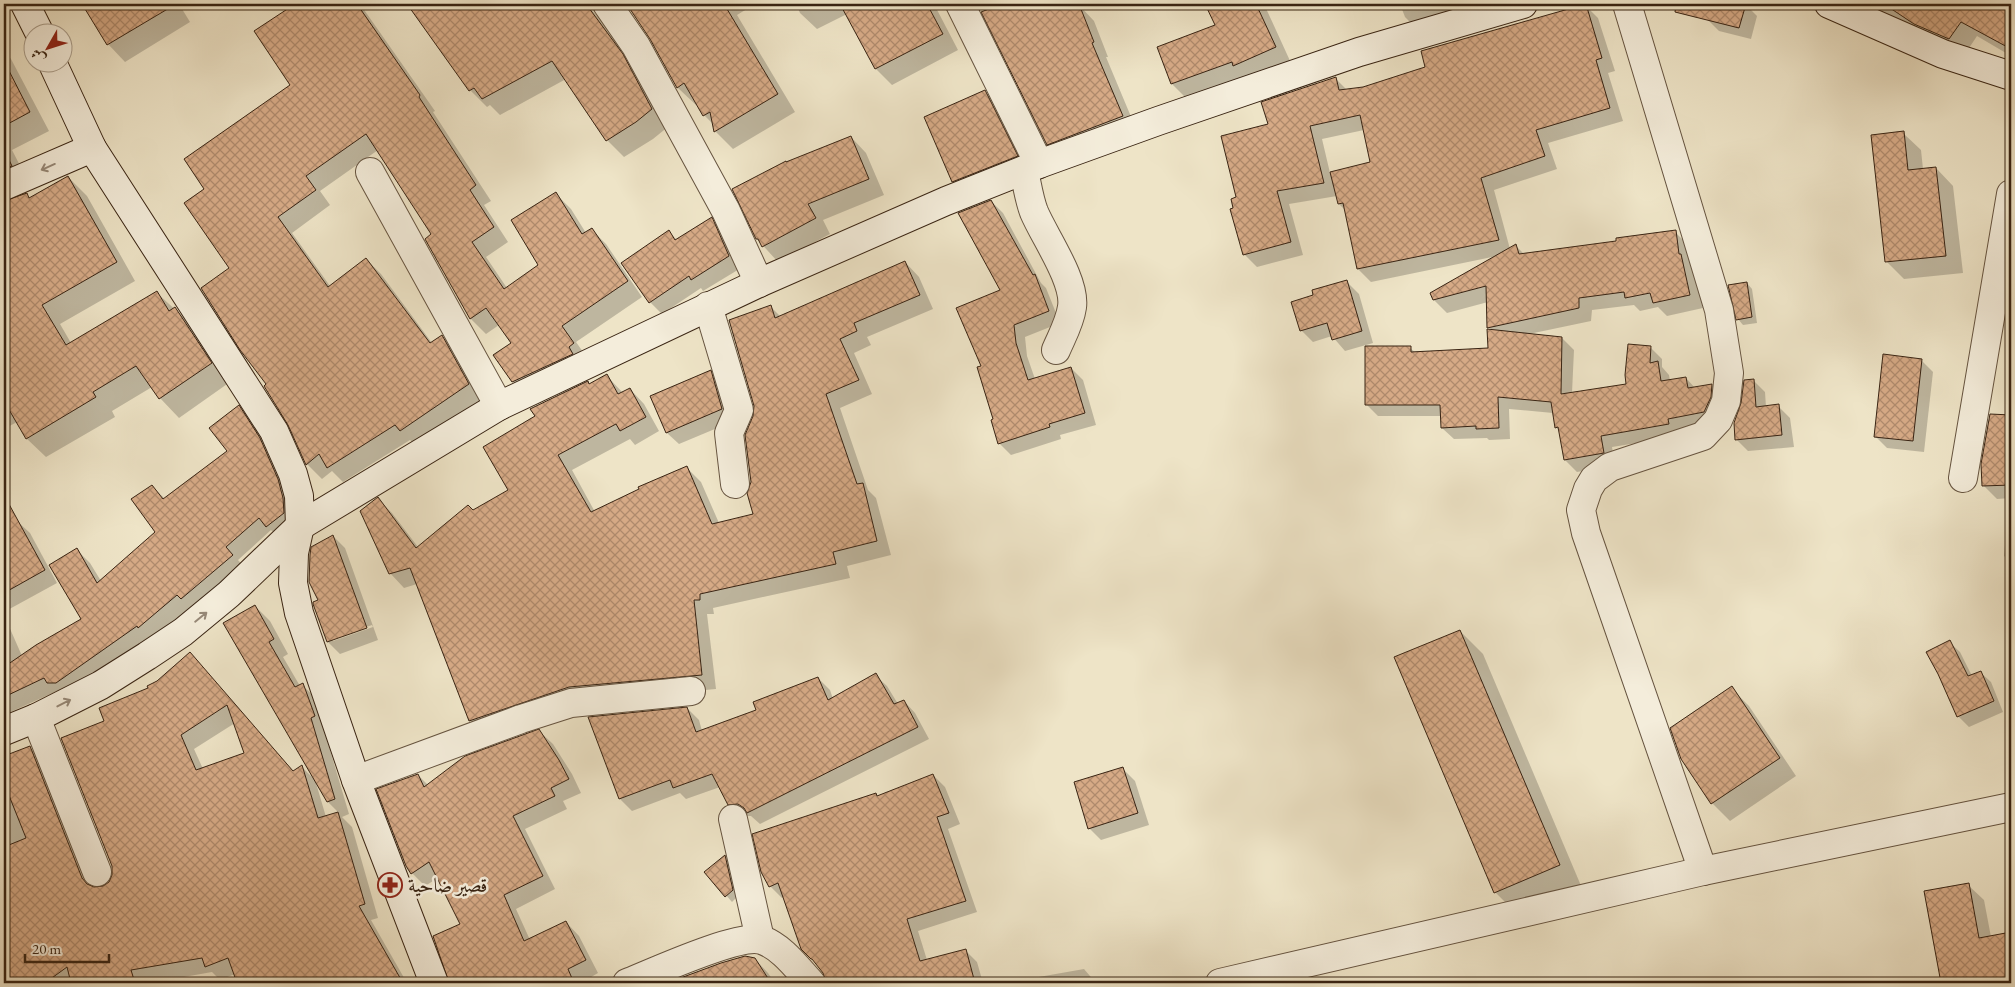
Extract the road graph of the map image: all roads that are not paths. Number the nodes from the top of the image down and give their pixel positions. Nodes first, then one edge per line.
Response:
1 (25, 4) edge
2 (607, 4) edge
3 (960, 4) edge
4 (1523, 4) edge
5 (1627, 4) edge
6 (1829, 4) edge
7 (33, 22) edge
8 (57, 72) edge
9 (2011, 76) edge
10 (92, 148) junction
11 (1032, 167) junction
12 (370, 172) dead end
13 (4, 186) edge
14 (2011, 194) edge
15 (759, 283) junction
16 (708, 306) junction
17 (1056, 350) dead end
18 (499, 406) junction
19 (1962, 478) dead end
20 (735, 484) dead end
21 (300, 526) junction
22 (691, 691) dead end
23 (36, 718) junction
24 (4, 731) edge
25 (356, 780) junction
26 (2011, 807) edge
27 (733, 819) dead end
28 (1703, 871) junction
29 (98, 872) dead end
30 (760, 940) junction
31 (434, 983) edge
32 (627, 983) edge
33 (810, 983) edge
34 (1220, 983) edge

1 - 7 street
2 - 15 street
3 - 11 street
4 - 11 street
5 - 28 street
6 - 9 street
8 - 10 street
10 -> 13 street
10 - 21 street
11 - 15 street
11 - 17 street
12 - 18 street
14 - 19 street
15 - 16 street
16 - 18 street
16 - 20 street
18 - 21 street
23 -> 21 street
21 - 25 street
22 - 25 street
23 - 24 street
23 - 29 street
25 - 31 street
26 - 28 street
27 - 30 street
28 - 34 street
30 - 32 street
30 - 33 street

